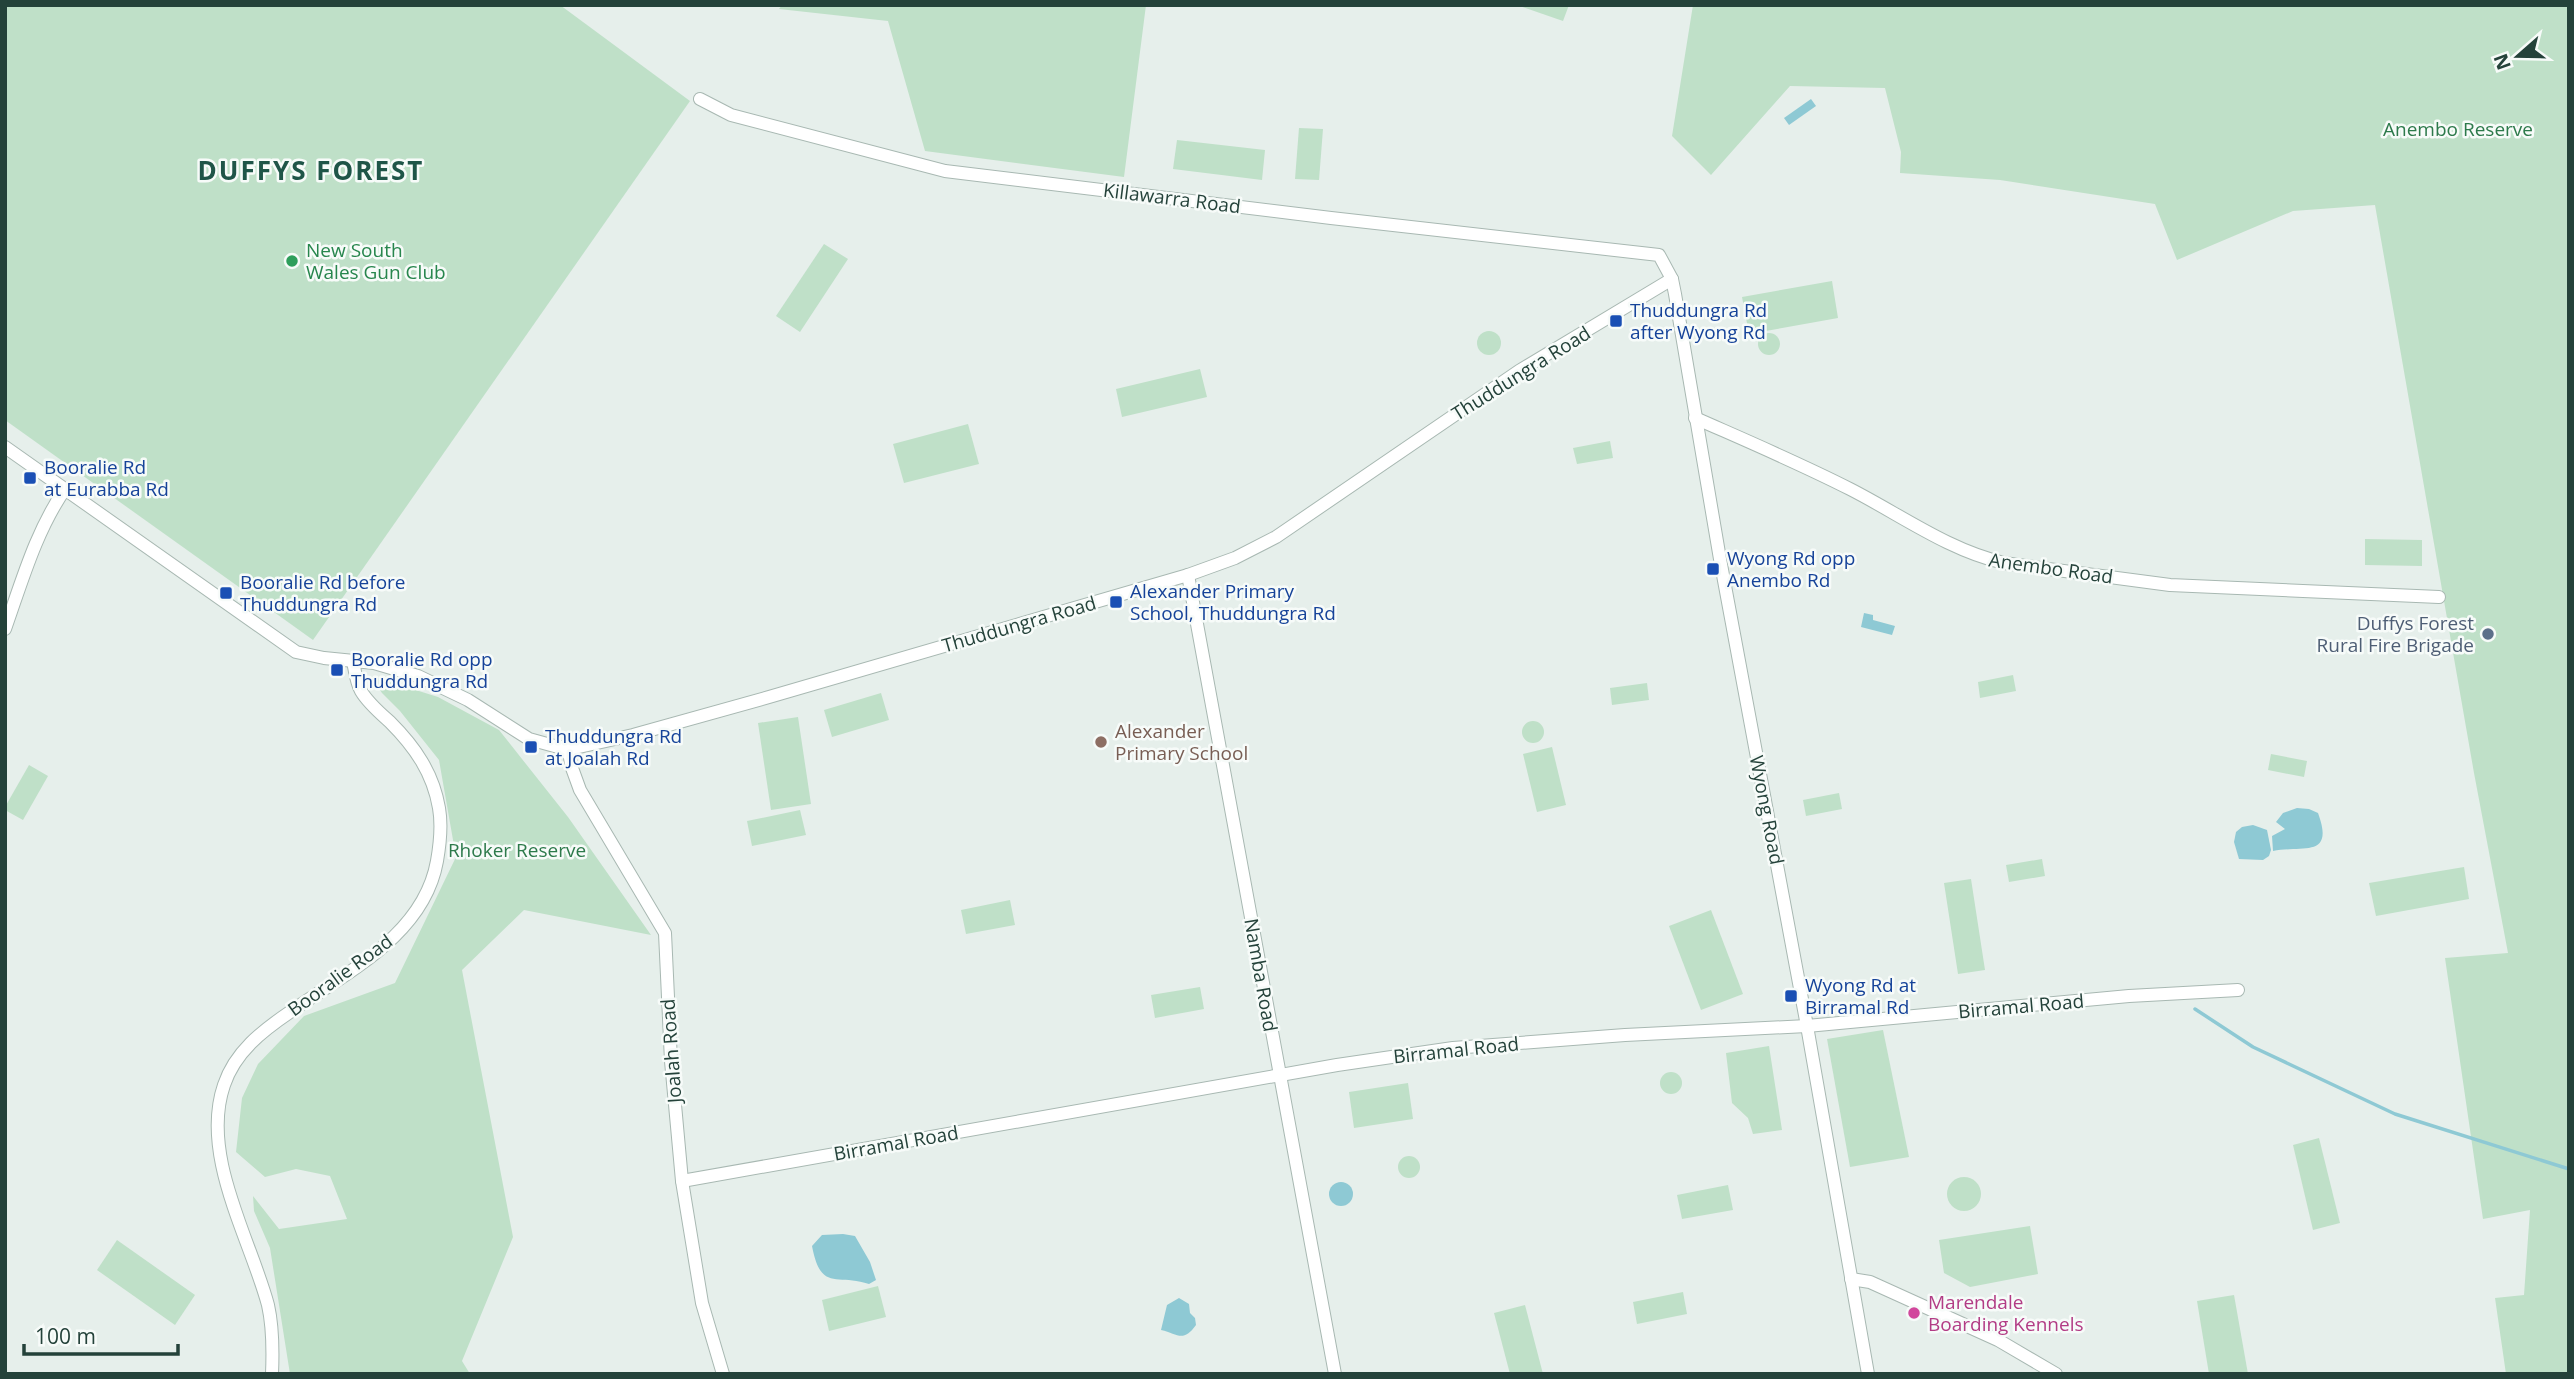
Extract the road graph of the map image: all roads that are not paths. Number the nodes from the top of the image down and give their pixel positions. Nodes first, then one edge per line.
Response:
1 (700, 99) dead end
2 (1654, 253) joint
3 (1672, 279) junction
4 (1695, 418) junction
5 (5, 447) edge
6 (65, 489) junction
7 (1188, 575) junction
8 (2440, 597) dead end
9 (5, 629) edge
10 (353, 661) junction
11 (568, 748) junction
12 (2238, 990) dead end
13 (1807, 1026) junction
14 (1280, 1076) junction
15 (682, 1181) junction
16 (1851, 1279) junction
17 (272, 1374) edge
18 (723, 1374) edge
19 (1335, 1374) edge
20 (1868, 1374) edge
21 (2056, 1374) edge

1 - 2 street, Killawarra Road
2 - 3 street, Wyong Road
3 - 4 street, Wyong Road
3 - 7 street, Thuddungra Road
4 - 8 street, Anembo Road
4 - 13 street, Wyong Road
5 - 6 street
6 - 9 street
6 - 10 street
7 - 11 street, Thuddungra Road
7 - 14 street, Namba Road
10 - 11 street, Thuddungra Road
10 - 17 street, Booralie Road
11 - 15 street, Joalah Road
12 - 13 street, Birramal Road
13 - 14 street, Birramal Road
13 - 16 street, Wyong Road
14 - 15 street, Birramal Road
14 - 19 street, Namba Road
15 - 18 street, Joalah Road
16 - 20 street, Wyong Road
16 - 21 street

